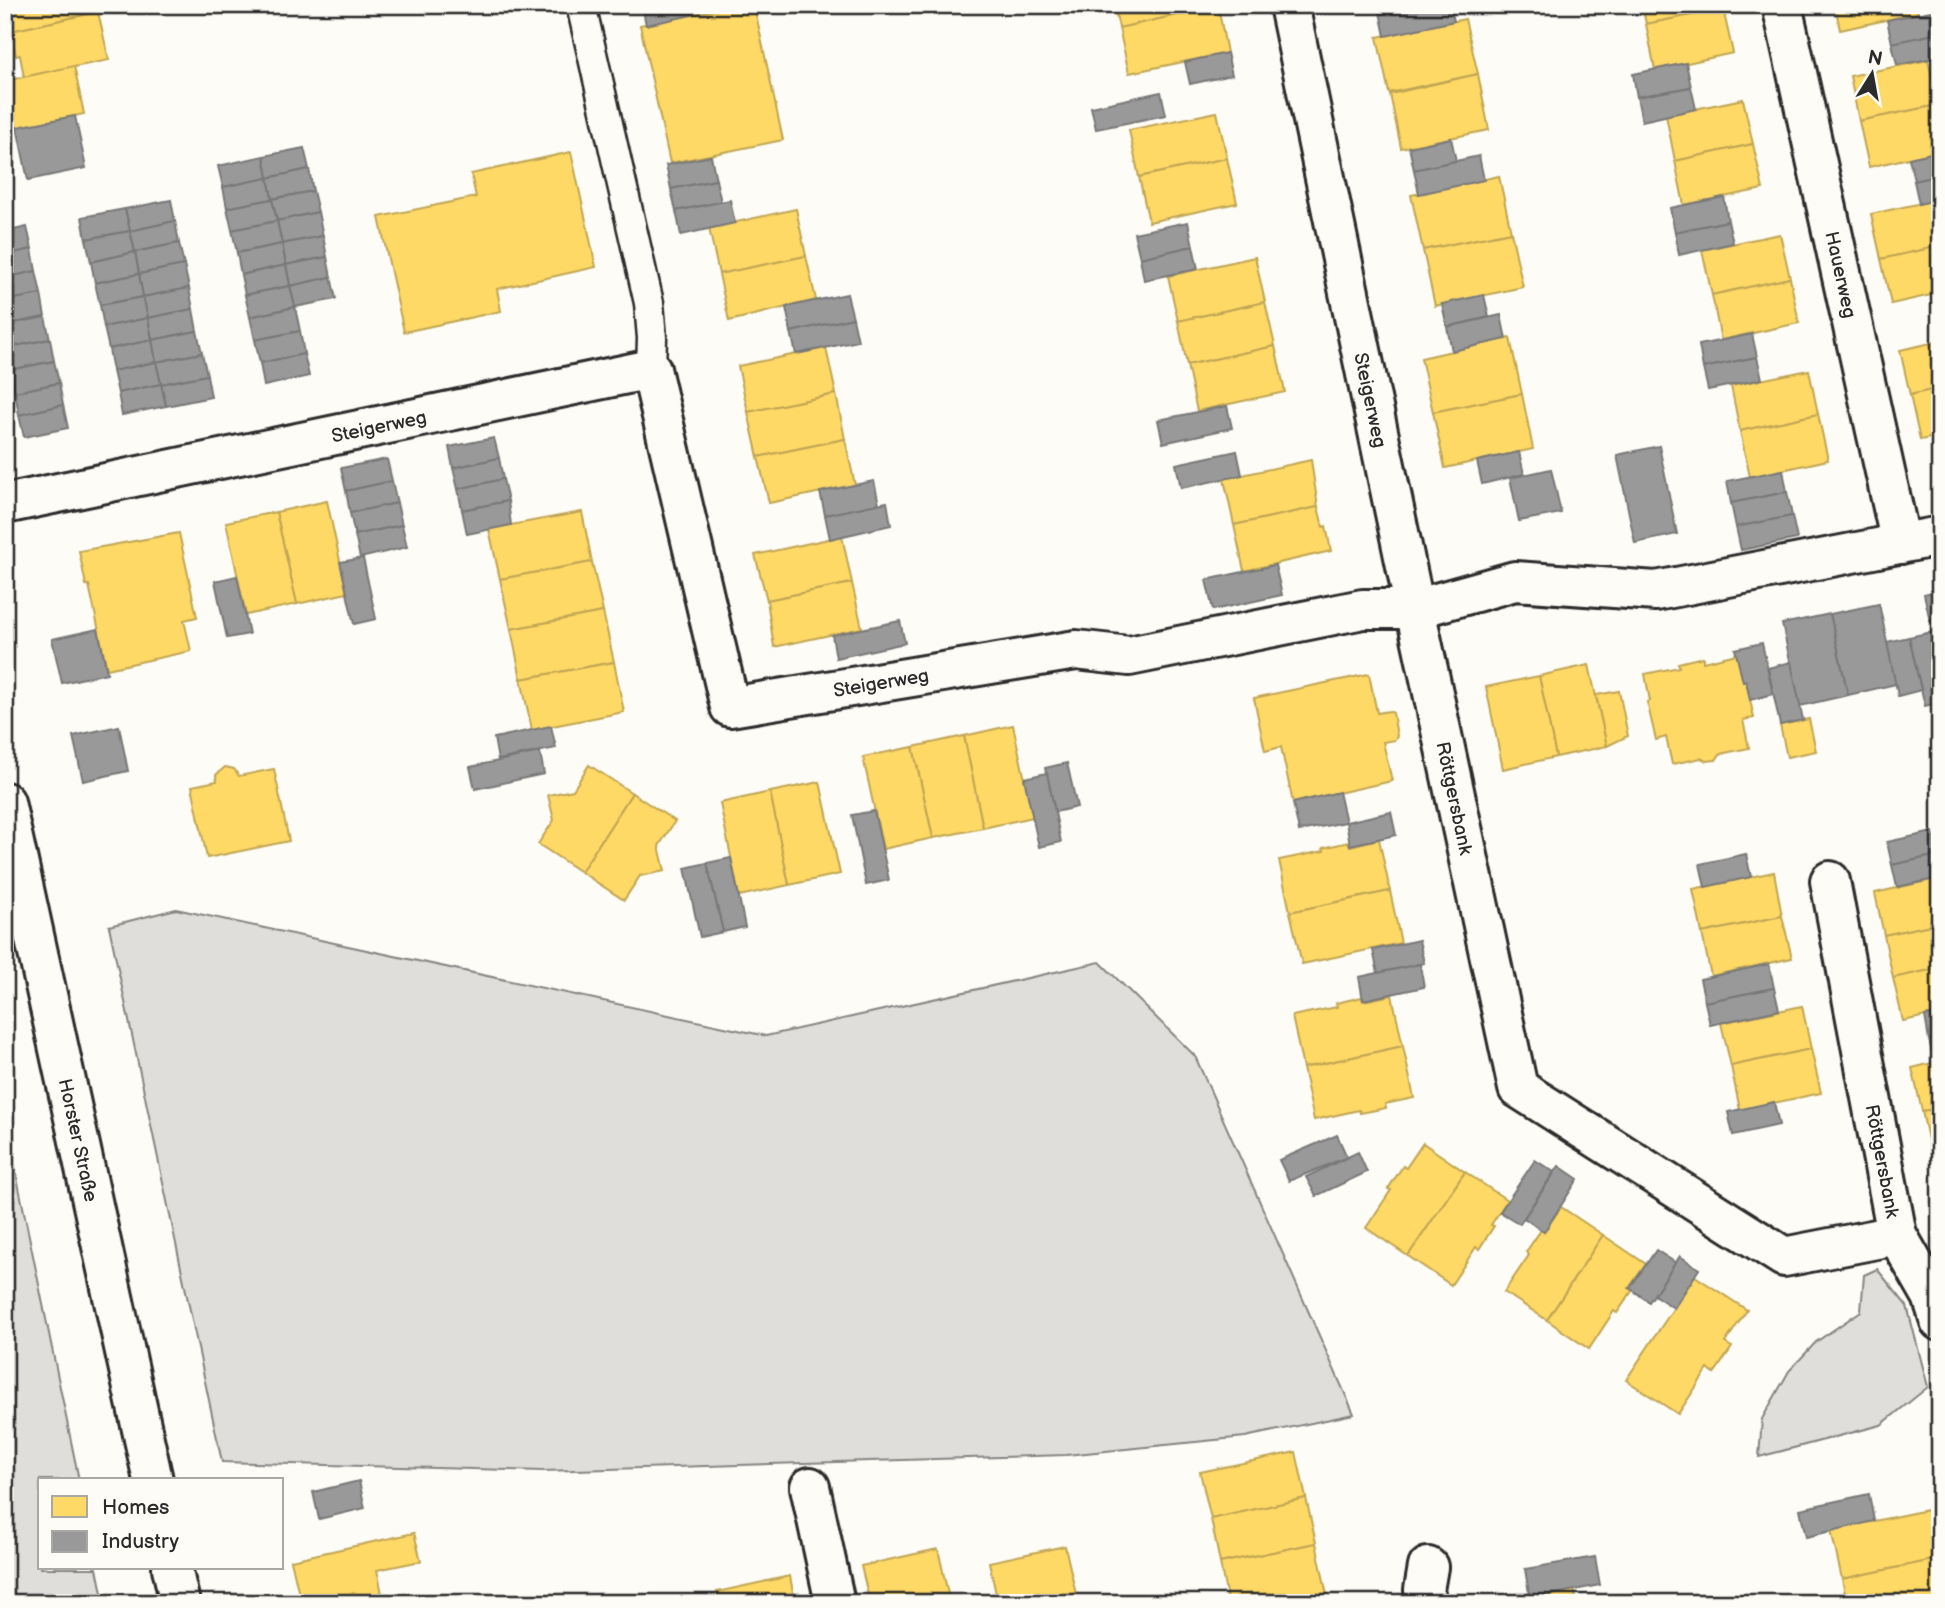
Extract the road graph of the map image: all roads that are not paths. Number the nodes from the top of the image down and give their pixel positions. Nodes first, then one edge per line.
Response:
1 (581, 5) edge
2 (1289, 5) edge
3 (1782, 5) edge
4 (650, 369) junction
5 (5, 504) edge
6 (1940, 536) edge
7 (1901, 544) junction
8 (1415, 610) junction
9 (5, 803) edge
10 (1830, 881) dead end
11 (1897, 1235) junction
12 (1940, 1321) edge
13 (153, 1478) edge
14 (810, 1487) dead end
15 (172, 1570) edge
16 (180, 1603) edge
17 (835, 1603) edge

1 - 4 lane
2 - 8 street, Steigerweg
3 - 7 street, Hauerweg
4 - 5 street, Steigerweg
4 - 8 street, Steigerweg
6 - 7 street
7 - 8 street
8 - 11 street, Röttgersbank
9 - 13 street, Horster Straße
10 - 11 street, Röttgersbank
11 - 12 street, Röttgersbank
14 - 17 street
15 - 16 street

